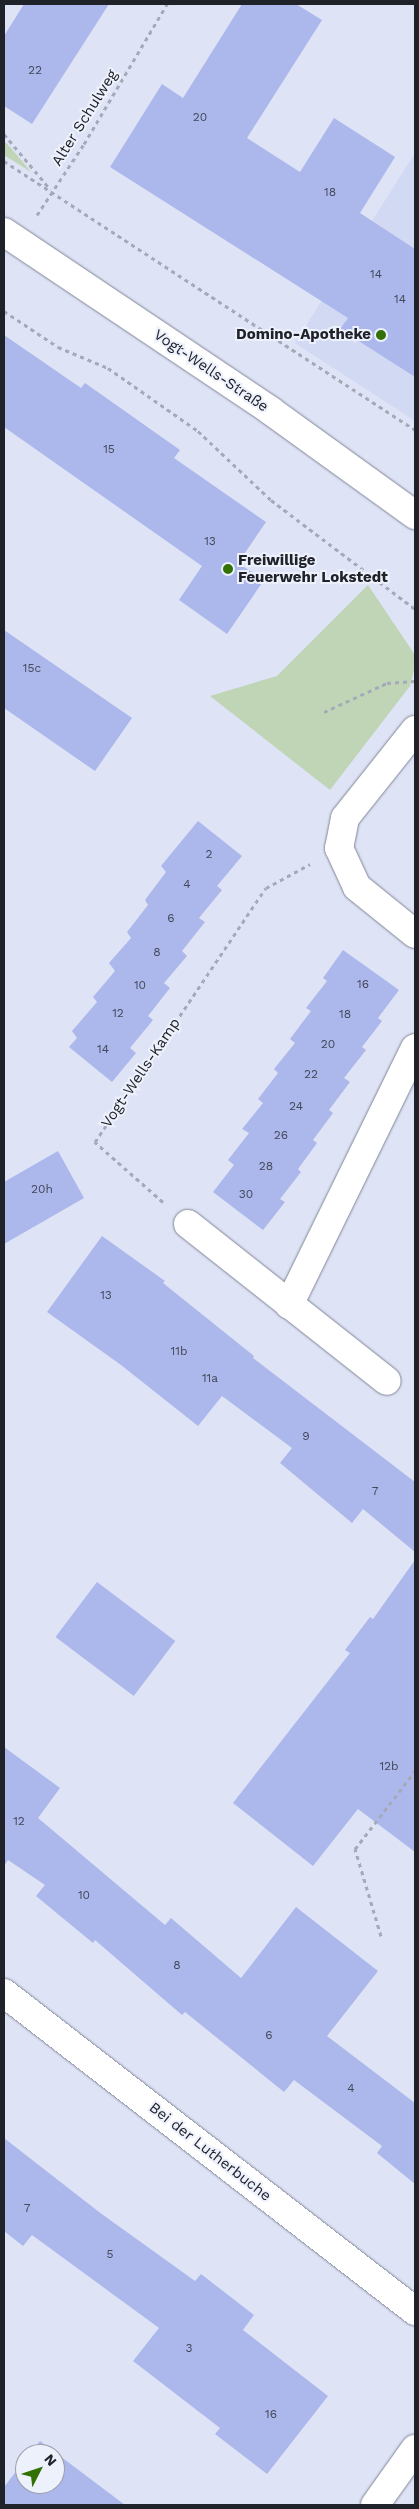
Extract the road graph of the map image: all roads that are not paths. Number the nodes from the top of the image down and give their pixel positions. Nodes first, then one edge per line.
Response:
1 (12, 237) edge
2 (415, 515) edge
3 (415, 730) edge
4 (415, 934) edge
5 (415, 1048) edge
6 (188, 1224) road end
7 (289, 1305) junction
8 (386, 1381) dead end
9 (4, 1993) edge
10 (415, 2311) edge
11 (415, 2449) edge
12 (375, 2505) edge

1 - 2 street, Vogt-Wells-Straße
3 - 4 street
5 - 7 street
6 - 7 street
7 - 8 street
9 - 10 street, Bei der Lutherbuche
11 - 12 street

